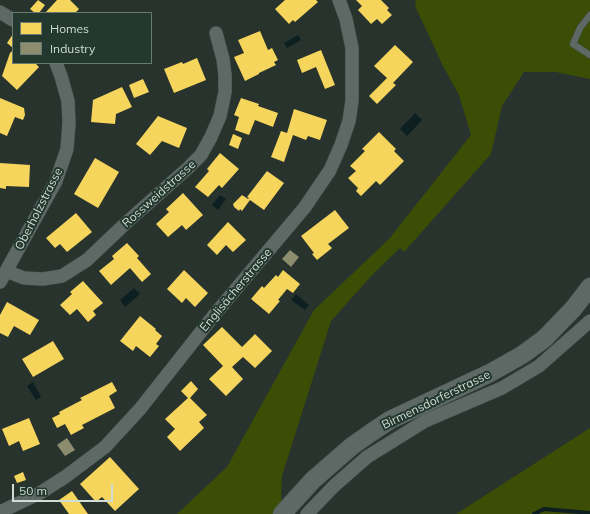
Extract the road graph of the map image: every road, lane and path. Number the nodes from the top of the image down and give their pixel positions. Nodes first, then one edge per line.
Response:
1 (339, 0) edge
2 (0, 12) edge
3 (590, 15) edge
4 (12, 19) edge
5 (216, 33) dead end
6 (590, 55) edge
7 (56, 64) edge
8 (3, 277) edge
9 (590, 287) edge
10 (590, 321) edge
11 (0, 512) edge
12 (282, 514) edge
13 (307, 514) edge

1 - 11 street, Englisächerstrasse
2 - 4 street
3 - 6 lane
5 - 8 street, Rossweidstrasse
7 - 8 street, Oberholzstrasse
9 - 12 main road, Birmensdorferstrasse
10 - 13 street

